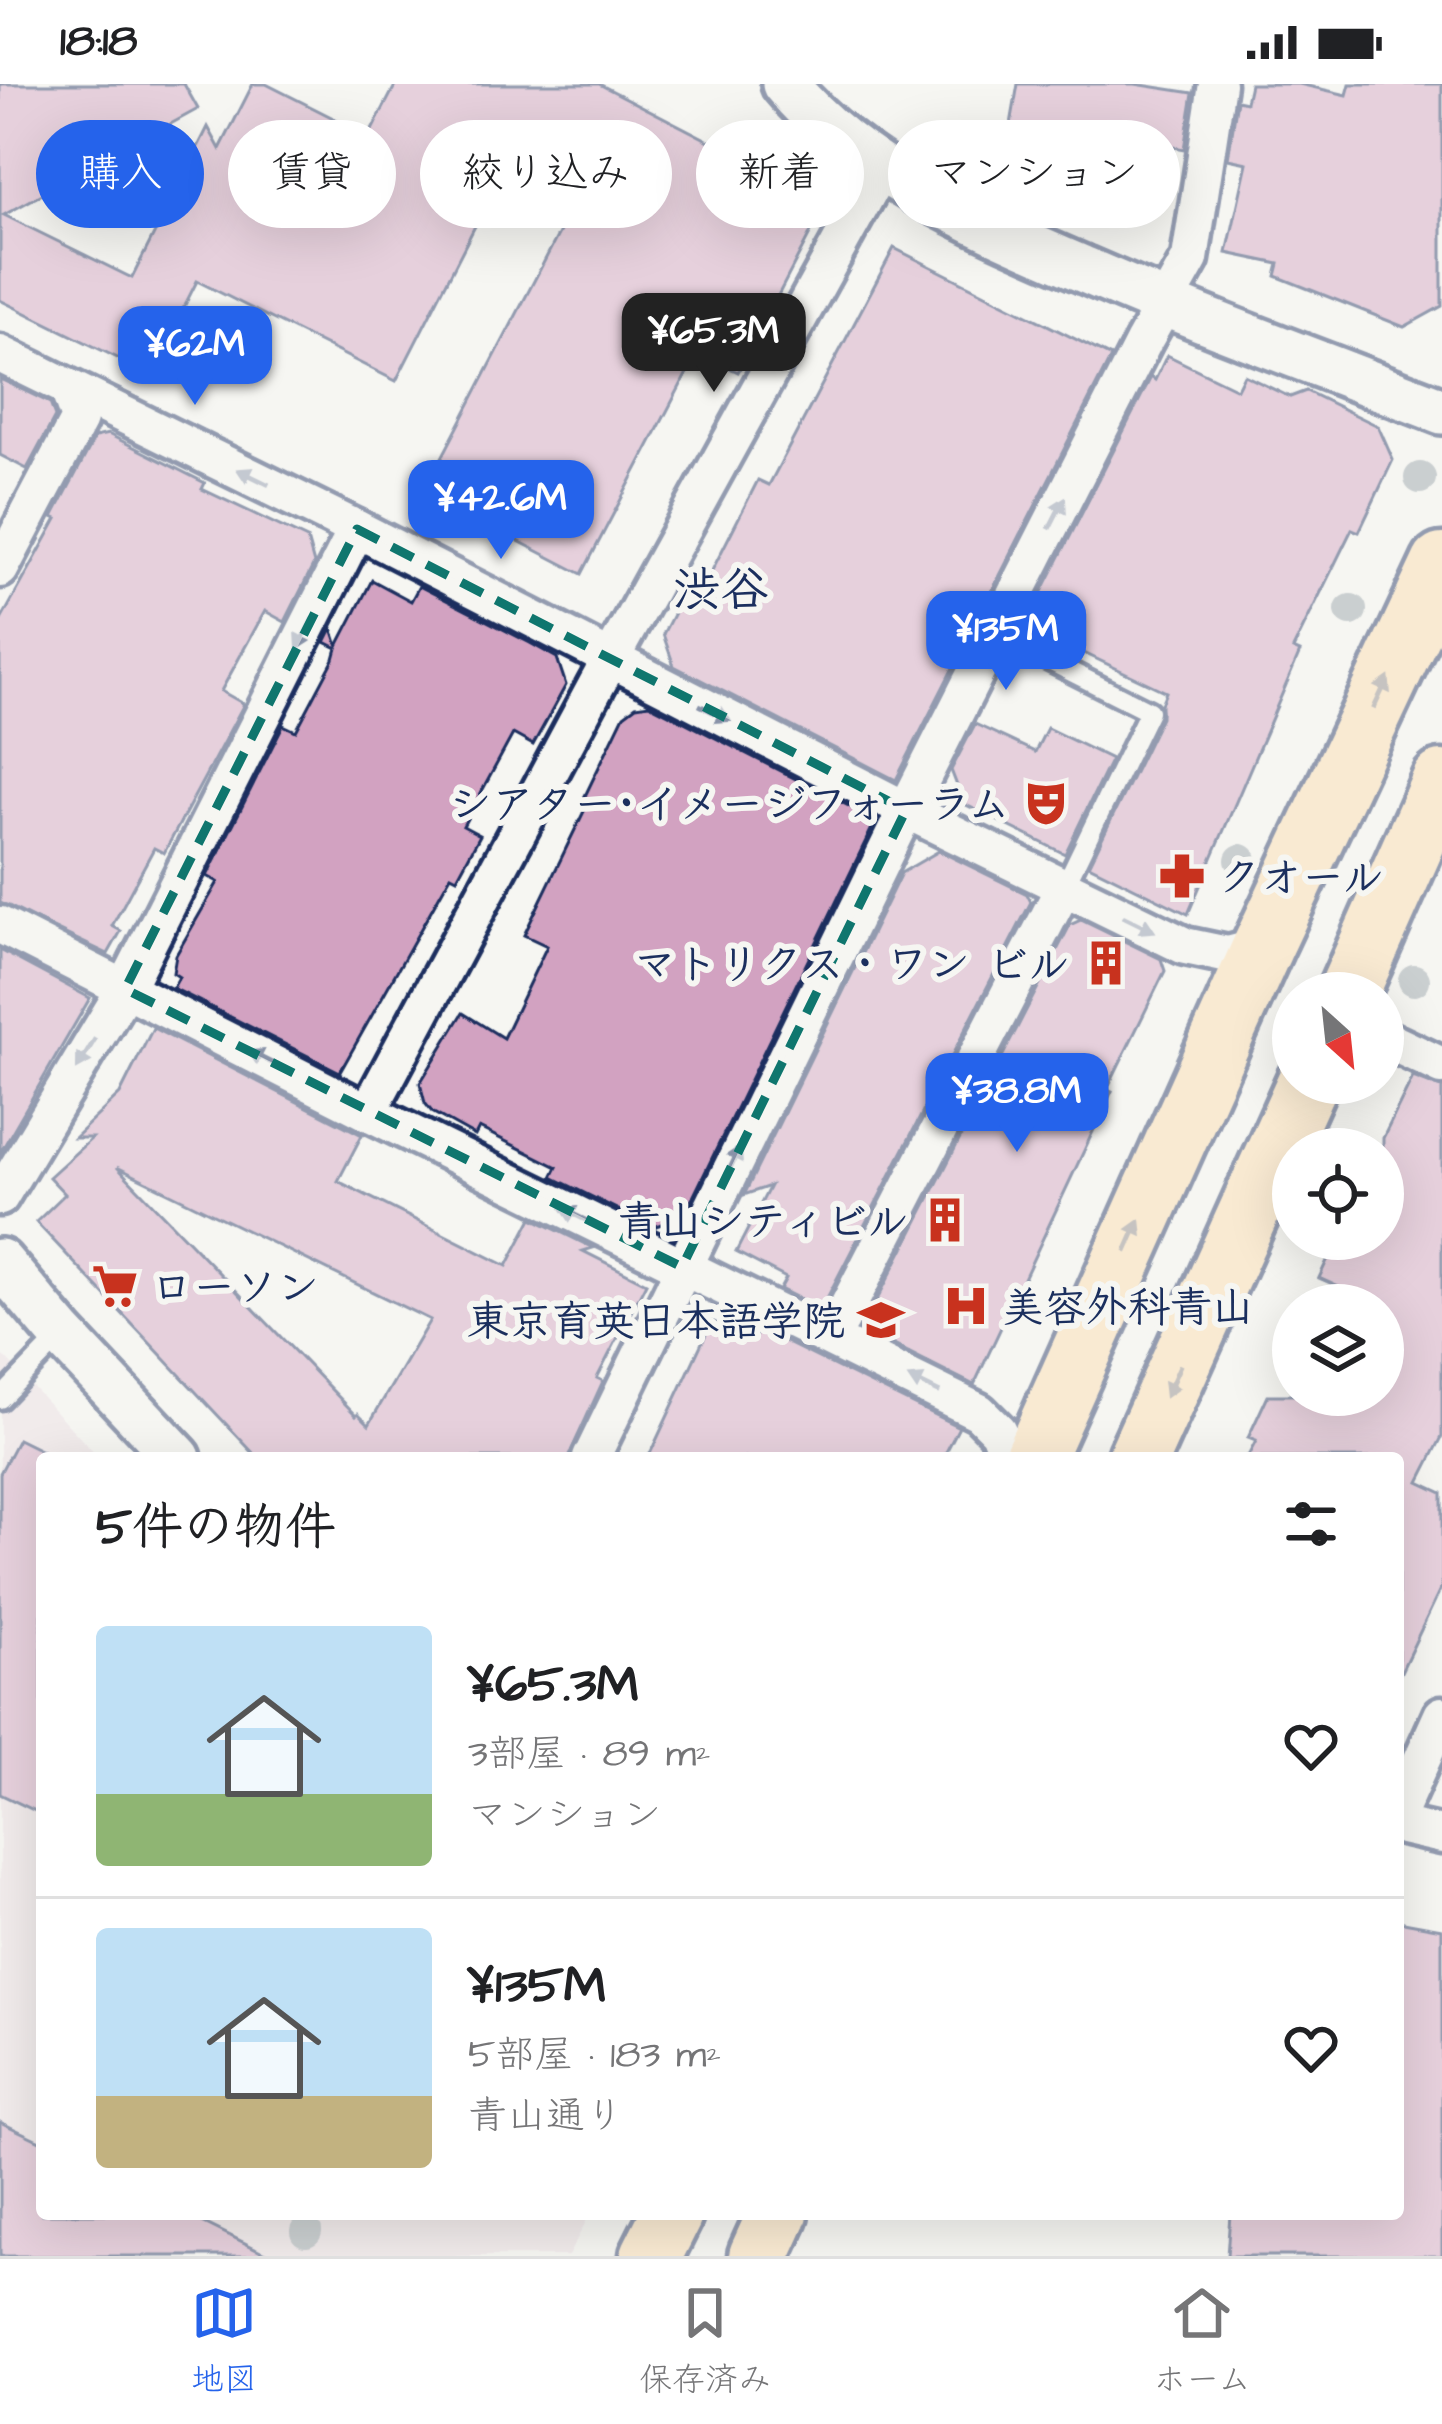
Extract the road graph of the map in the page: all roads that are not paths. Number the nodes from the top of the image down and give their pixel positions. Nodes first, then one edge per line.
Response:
1 (785, 84) edge
2 (1217, 84) edge
3 (882, 167) junction
4 (1166, 303) junction
5 (0, 353) edge
6 (68, 388) junction
7 (1442, 411) edge
8 (357, 529) junction
9 (1442, 564) edge
10 (0, 568) edge
11 (996, 634) junction
12 (611, 660) junction
13 (1442, 781) edge
14 (906, 810) junction
15 (1064, 887) junction
16 (0, 925) edge
17 (1263, 946) junction
18 (1360, 972) edge
19 (125, 989) junction
20 (1404, 1048) edge
21 (1442, 1066) edge
22 (1298, 1104) edge
23 (368, 1112) junction
24 (0, 1196) edge
25 (0, 1262) edge
26 (682, 1268) junction
27 (812, 1331) junction
28 (62, 1335) junction
29 (0, 1400) edge
30 (172, 1452) edge
31 (594, 1452) edge
32 (1006, 1452) edge
33 (1037, 1452) edge
34 (1141, 1452) edge
35 (1442, 1715) edge
36 (1404, 1800) edge
37 (1404, 1827) edge
38 (1442, 1835) edge
39 (669, 2220) edge
40 (775, 2220) edge
41 (651, 2256) edge
42 (758, 2256) edge

1 - 3 street
2 - 4 street
3 - 4 street
3 - 12 street
4 - 7 street
11 -> 4 street
5 - 6 street
8 -> 6 street
6 - 10 street
8 - 12 street
8 -> 19 street
17 -> 9 highway
11 - 14 street
11 - 15 lane
12 -> 14 street
12 - 23 street
13 - 18 highway
14 - 15 street
26 -> 14 street
15 -> 17 street
15 - 27 street
16 - 19 street
33 -> 17 highway
23 -> 19 street
19 -> 24 street
20 - 21 street
22 -> 34 highway
26 -> 23 street
25 - 28 street
26 - 27 street
26 - 31 street
32 -> 27 street
28 - 29 lane
28 - 30 street
35 - 36 street
37 - 38 street
39 - 41 highway
40 - 42 highway

